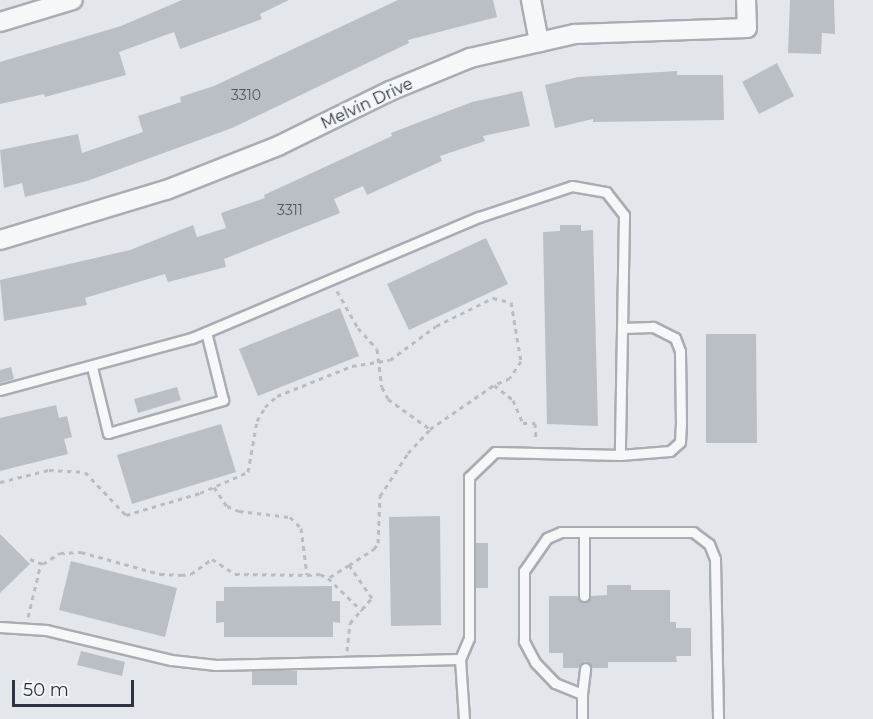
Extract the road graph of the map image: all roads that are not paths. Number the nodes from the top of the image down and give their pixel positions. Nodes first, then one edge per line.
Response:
1 (73, 0) edge
2 (531, 0) edge
3 (746, 0) edge
4 (0, 22) edge
5 (539, 42) junction
6 (0, 240) edge
7 (622, 328) junction
8 (206, 332) junction
9 (92, 367) junction
10 (0, 390) edge
11 (620, 454) junction
12 (584, 532) junction
13 (584, 596) dead end
14 (0, 627) edge
15 (460, 659) junction
16 (585, 668) dead end
17 (582, 694) junction
18 (464, 719) edge
19 (582, 719) edge
20 (718, 719) edge

1 - 4 street
2 - 5 street
3 - 5 street, Melvin Drive
5 - 6 street, Melvin Drive
7 - 8 lane
7 - 11 lane
7 - 11 lane
8 - 9 lane
8 - 9 lane
9 - 10 lane
11 - 15 lane
12 - 13 lane
12 - 17 lane
12 - 20 lane
14 - 15 lane
15 - 18 lane
16 - 17 lane
17 - 19 lane

